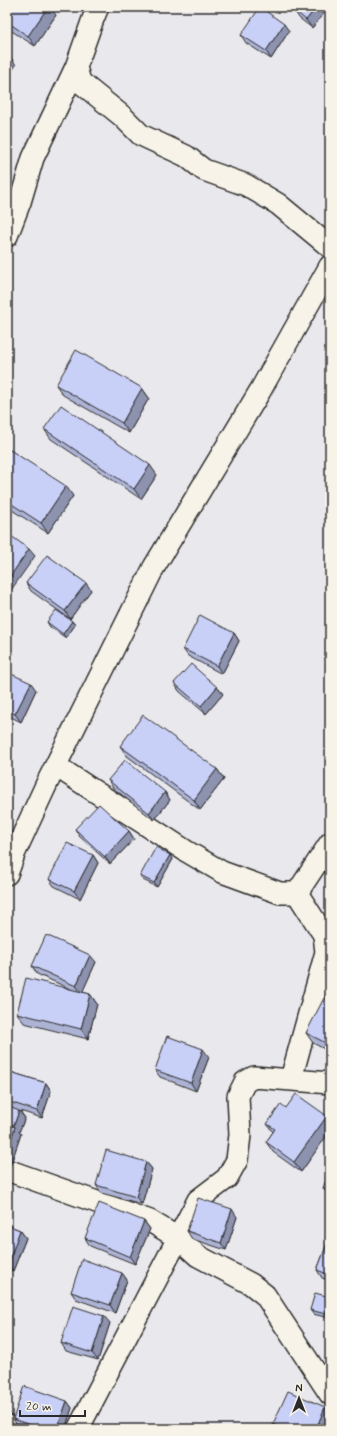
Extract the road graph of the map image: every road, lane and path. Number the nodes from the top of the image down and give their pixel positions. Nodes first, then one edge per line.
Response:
1 (98, 7) edge
2 (76, 68) junction
3 (7, 236) edge
4 (330, 248) edge
5 (330, 266) edge
6 (56, 766) junction
7 (330, 843) edge
8 (7, 874) edge
9 (297, 893) junction
10 (291, 1080) junction
11 (330, 1083) edge
12 (7, 1170) edge
13 (178, 1238) junction
14 (330, 1394) edge
15 (7, 1426) edge
16 (11, 1429) edge
17 (78, 1429) edge

1 - 2 street
2 - 3 street
2 - 4 street
5 - 6 street
6 - 8 street
6 - 9 street
7 - 9 street
9 - 10 street
10 - 11 street
10 - 13 street
12 - 13 street
13 - 14 street
13 - 17 street
15 - 16 street

